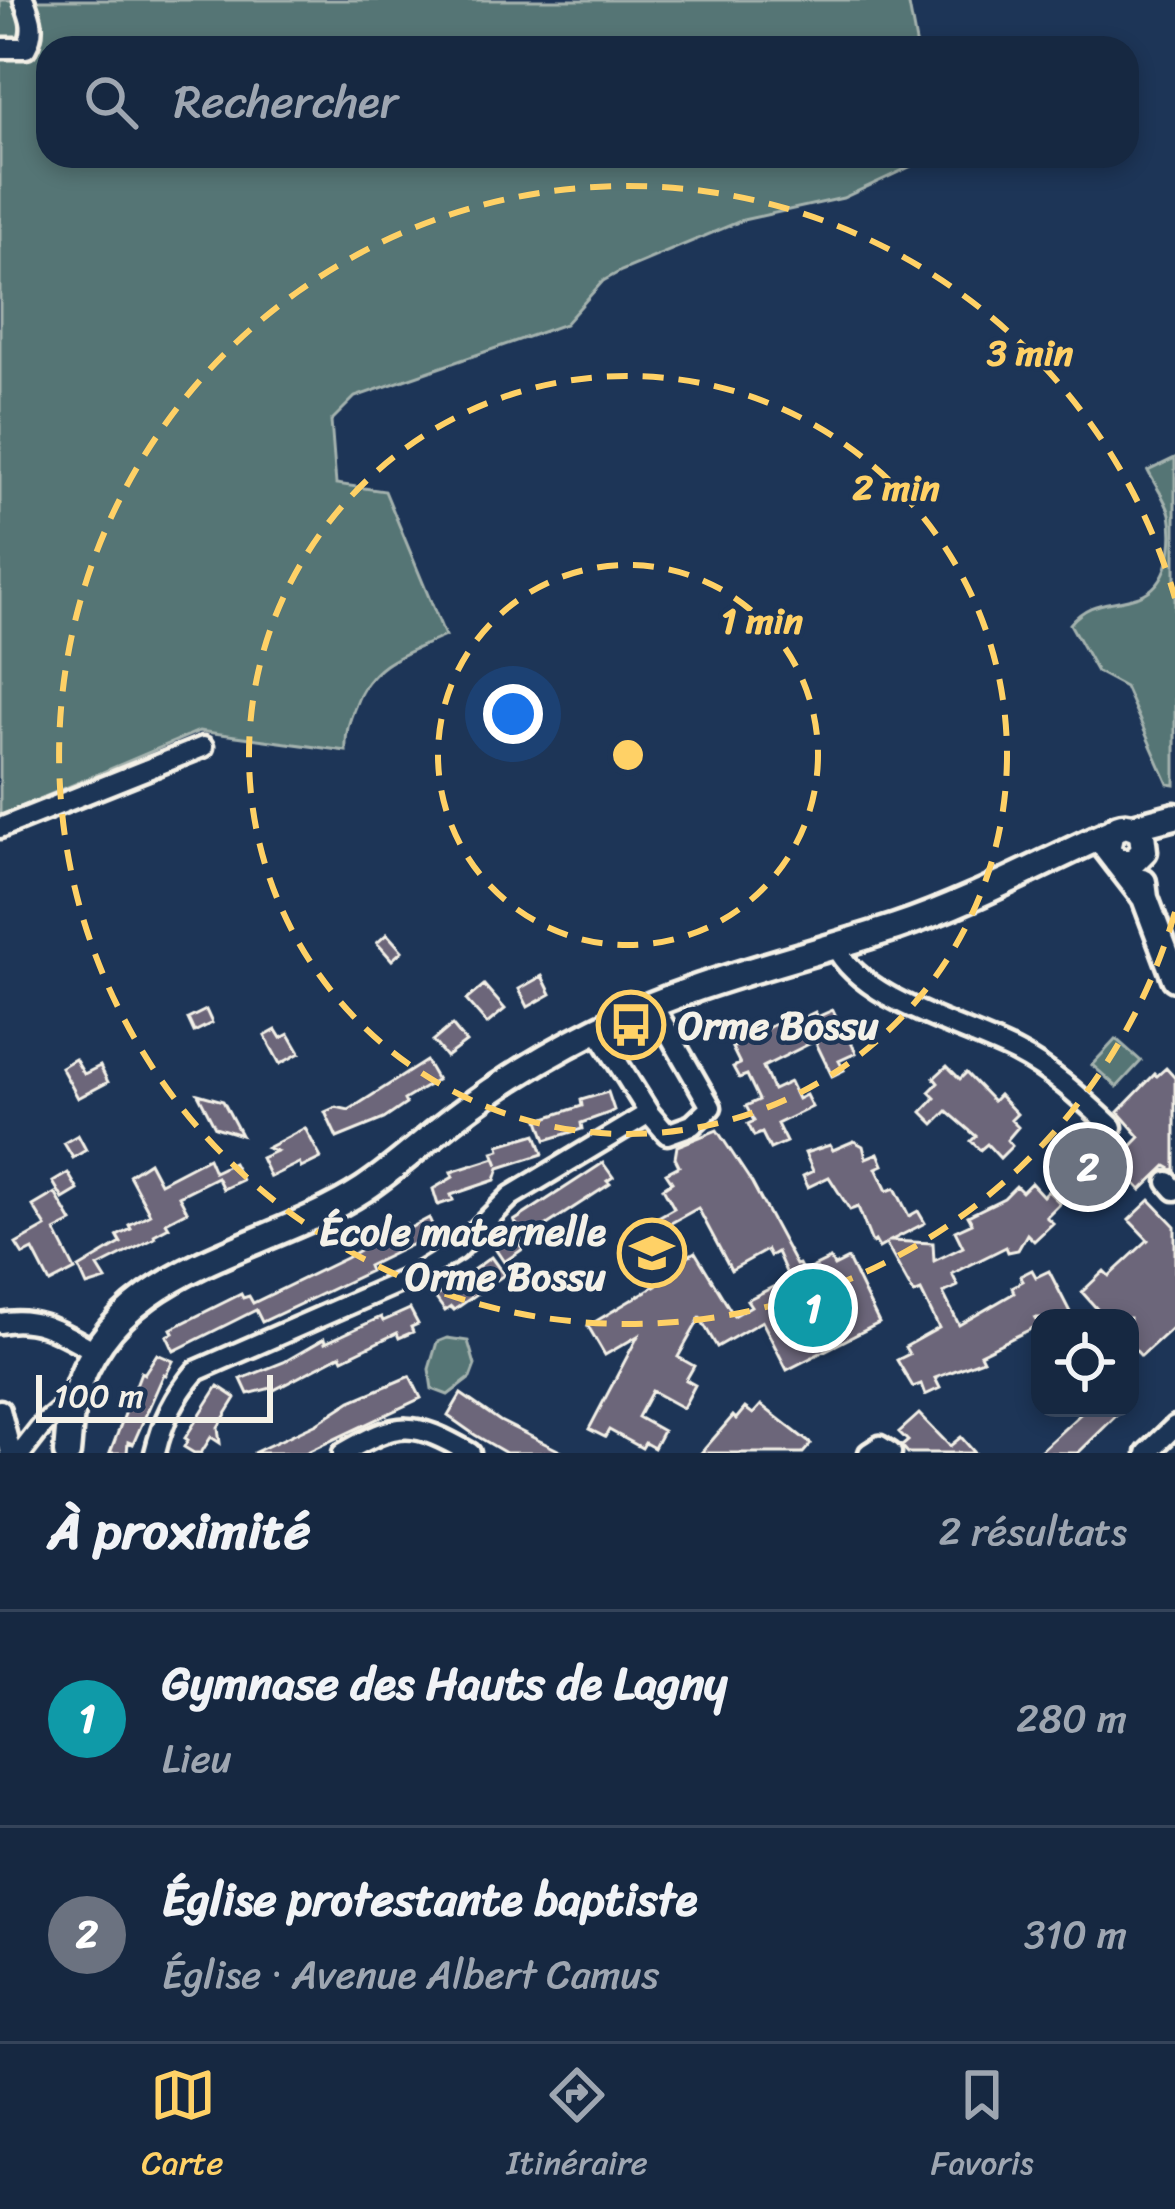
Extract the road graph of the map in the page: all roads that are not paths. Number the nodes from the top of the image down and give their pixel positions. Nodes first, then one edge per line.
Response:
1 (28, 8) edge
2 (0, 48) edge
3 (203, 747) dead end
4 (1174, 816) edge
5 (0, 828) edge
6 (1126, 846) junction
7 (835, 946) junction
8 (1175, 978) edge
9 (652, 1004) junction
10 (604, 1026) junction
11 (649, 1113) junction
12 (1112, 1127) dead end
13 (0, 1323) edge
14 (95, 1352) junction
15 (74, 1399) junction
16 (0, 1410) edge
17 (1175, 1426) edge
18 (10, 1453) edge
19 (21, 1453) edge
20 (67, 1453) edge
21 (155, 1453) edge
22 (343, 1453) edge
23 (470, 1453) edge
24 (1147, 1453) edge

1 - 2 street
3 - 5 street
4 - 6 main road
6 - 7 main road
6 - 8 main road
7 - 9 main road
7 - 12 street
9 - 10 main road
9 - 11 street
10 - 11 street
10 - 14 main road
11 - 21 street
13 - 14 street
14 - 15 main road
15 - 19 street
15 - 20 main road
16 - 18 street
17 - 24 street
22 - 23 street

